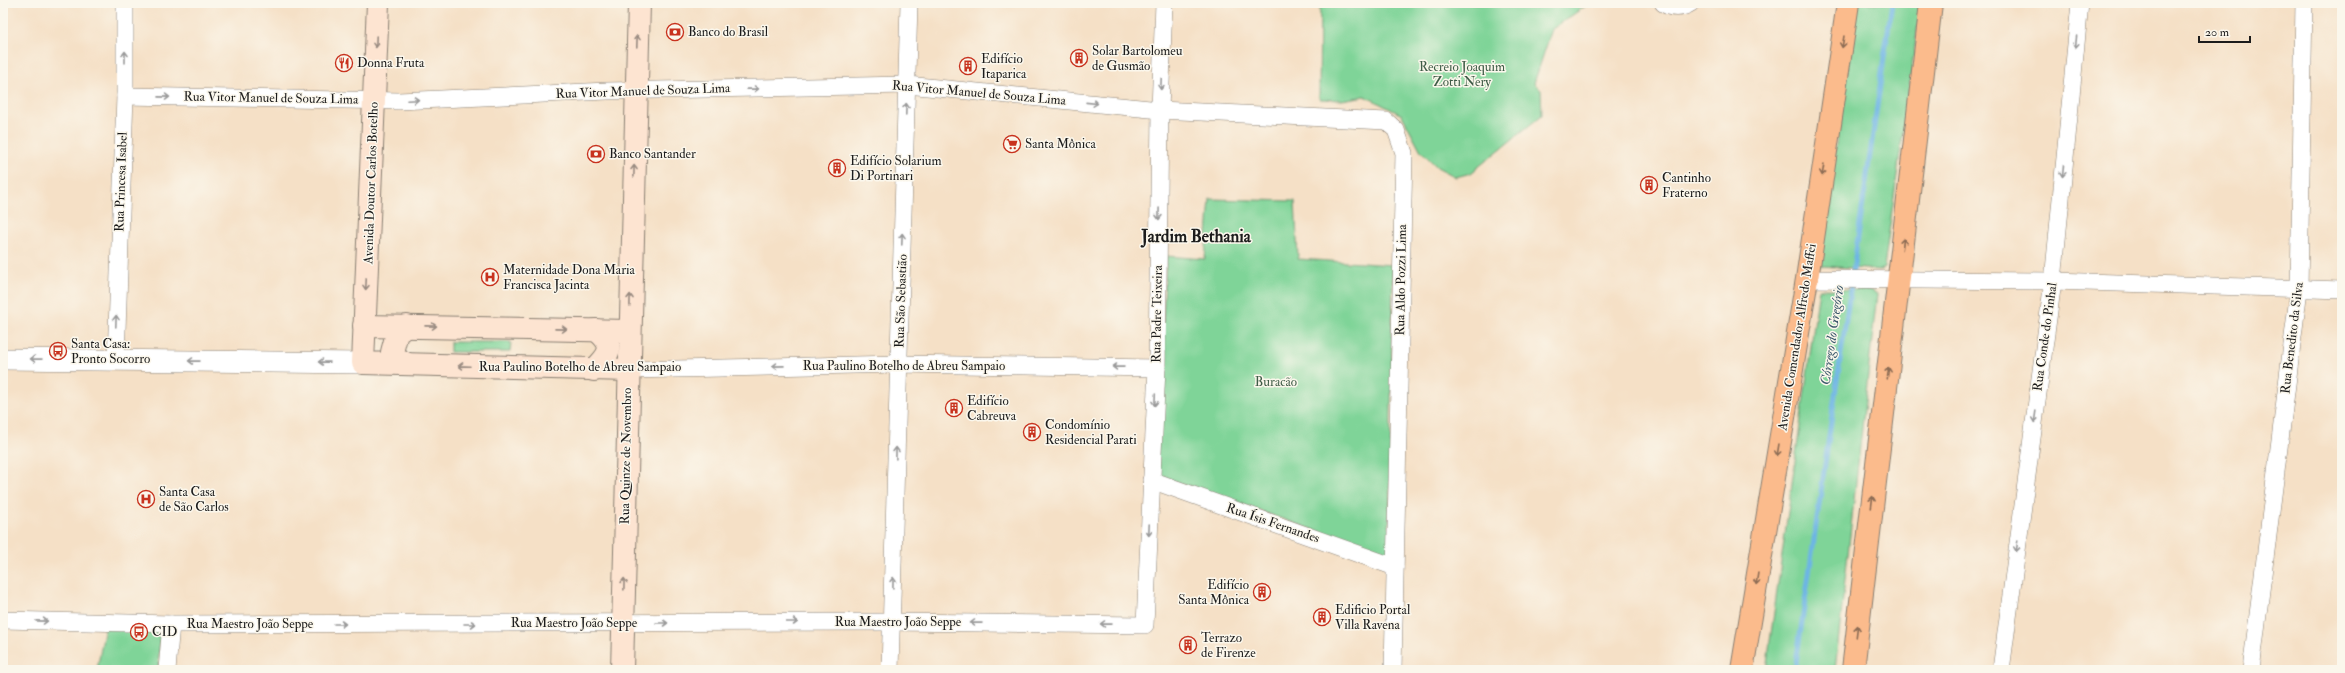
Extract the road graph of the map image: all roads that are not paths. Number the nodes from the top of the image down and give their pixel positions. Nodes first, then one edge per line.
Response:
1 (125, 3) edge
2 (378, 3) edge
3 (639, 3) edge
4 (909, 3) edge
5 (1164, 3) edge
6 (1663, 3) edge
7 (1691, 3) edge
8 (1848, 3) edge
9 (1931, 3) edge
10 (2080, 3) edge
11 (2304, 3) edge
12 (907, 85) junction
13 (635, 92) junction
14 (125, 96) junction
15 (374, 100) junction
16 (1160, 110) junction
17 (1807, 279) junction
18 (1891, 280) junction
19 (2053, 281) junction
20 (2299, 289) junction
21 (2342, 290) edge
22 (364, 326) junction
23 (406, 326) junction
24 (596, 330) junction
25 (630, 331) junction
26 (3, 359) edge
27 (116, 360) junction
28 (363, 363) junction
29 (407, 364) junction
30 (899, 364) junction
31 (1157, 368) junction
32 (594, 370) junction
33 (629, 370) junction
34 (1151, 480) junction
35 (1395, 566) junction
36 (3, 620) edge
37 (892, 622) junction
38 (623, 623) junction
39 (172, 624) junction
40 (1146, 625) joint
41 (168, 670) edge
42 (622, 670) edge
43 (890, 670) edge
44 (1393, 670) edge
45 (1742, 670) edge
46 (1853, 670) edge
47 (2001, 670) edge
48 (2251, 670) edge

14 -> 1 street, Rua Princesa Isabel
2 -> 15 main road, Avenida Doutor Carlos Botelho
13 -> 3 main road, Rua Quinze de Novembro
4 - 12 street, Rua São Sebastião
5 -> 16 street, Rua Padre Teixeira
6 - 7 street
8 -> 17 main road, Avenida Comendador Alfredo Maffei
18 -> 9 main road
10 -> 19 street, Rua Conde do Pinhal
11 - 20 street, Rua Benedito da Silva
13 -> 12 street, Rua Vitor Manuel de Souza Lima
12 -> 16 street, Rua Vitor Manuel de Souza Lima
30 -> 12 street, Rua São Sebastião
15 -> 13 street, Rua Vitor Manuel de Souza Lima
25 -> 13 main road, Rua Quinze de Novembro
14 -> 15 street, Rua Vitor Manuel de Souza Lima
27 -> 14 street, Rua Princesa Isabel
15 -> 22 main road, Avenida Doutor Carlos Botelho
16 -> 31 street, Rua Padre Teixeira
16 - 35 street, Rua Aldo Pozzi Lima
17 - 18 street
17 -> 45 main road, Avenida Comendador Alfredo Maffei
18 - 19 street
46 -> 18 main road
19 - 20 street
19 -> 47 street, Rua Conde do Pinhal
20 - 21 street
20 - 48 street, Rua Benedito da Silva
22 - 23 main road
22 - 28 main road, Avenida Doutor Carlos Botelho
23 -> 24 main road
23 - 29 main road
24 - 25 main road
24 - 32 main road
25 - 33 main road, Rua Quinze de Novembro
27 -> 26 street, Rua Paulino Botelho de Abreu Sampaio
28 -> 27 street, Rua Paulino Botelho de Abreu Sampaio
28 - 29 main road, Rua Paulino Botelho de Abreu Sampaio
32 -> 29 main road, Rua Paulino Botelho de Abreu Sampaio
31 -> 30 street, Rua Paulino Botelho de Abreu Sampaio
30 -> 33 street, Rua Paulino Botelho de Abreu Sampaio
37 -> 30 street, Rua São Sebastião
31 -> 34 street, Rua Padre Teixeira
32 - 33 main road, Rua Paulino Botelho de Abreu Sampaio
38 -> 33 main road, Rua Quinze de Novembro
34 - 35 street, Rua Ísis Fernandes
34 -> 40 street, Rua Padre Teixeira
35 - 44 street, Rua Aldo Pozzi Lima
36 -> 39 street, Rua Maestro João Seppe
38 -> 37 street, Rua Maestro João Seppe
40 -> 37 street, Rua Maestro João Seppe
37 - 43 street, Rua São Sebastião
39 -> 38 street, Rua Maestro João Seppe
38 - 42 main road, Rua Quinze de Novembro
39 - 41 street

